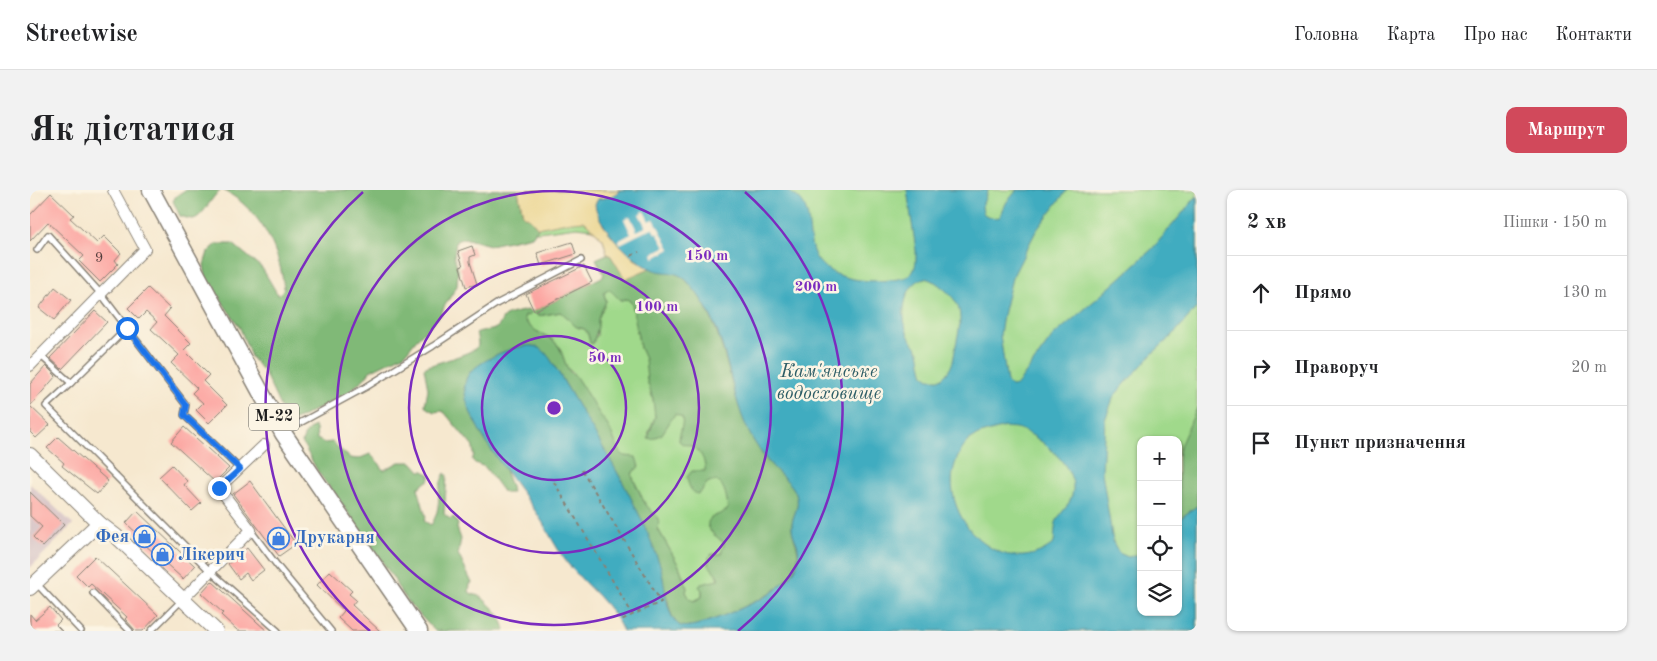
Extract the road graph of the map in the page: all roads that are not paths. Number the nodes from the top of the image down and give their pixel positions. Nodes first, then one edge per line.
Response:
1 (112, 190) edge
2 (151, 190) edge
3 (37, 250) dead end
4 (582, 260) dead end
5 (101, 294) junction
6 (127, 328) junction
7 (40, 356) junction
8 (30, 366) edge
9 (72, 383) junction
10 (283, 433) junction
11 (264, 445) dead end
12 (30, 455) edge
13 (240, 469) junction
14 (99, 523) junction
15 (251, 530) junction
16 (210, 571) junction
17 (33, 585) edge
18 (93, 593) dead end
19 (182, 600) junction
20 (81, 631) edge
21 (130, 631) edge
22 (151, 631) edge
23 (216, 631) edge
24 (278, 631) edge
25 (331, 631) edge
26 (419, 631) edge

1 - 5 street
2 - 10 highway, М-22
3 - 5 lane
4 - 10 lane
5 - 6 lane
5 - 7 street
6 - 9 lane
6 - 13 lane
7 - 8 street
7 - 9 lane
9 - 16 lane
10 - 26 highway, М-22
11 - 13 street
12 - 14 main road
13 - 15 street
14 - 17 main road
14 - 19 main road
15 - 16 street
15 - 25 lane
16 - 19 street
16 - 24 lane
17 - 20 lane
18 - 21 lane
19 - 22 lane
19 - 23 main road

